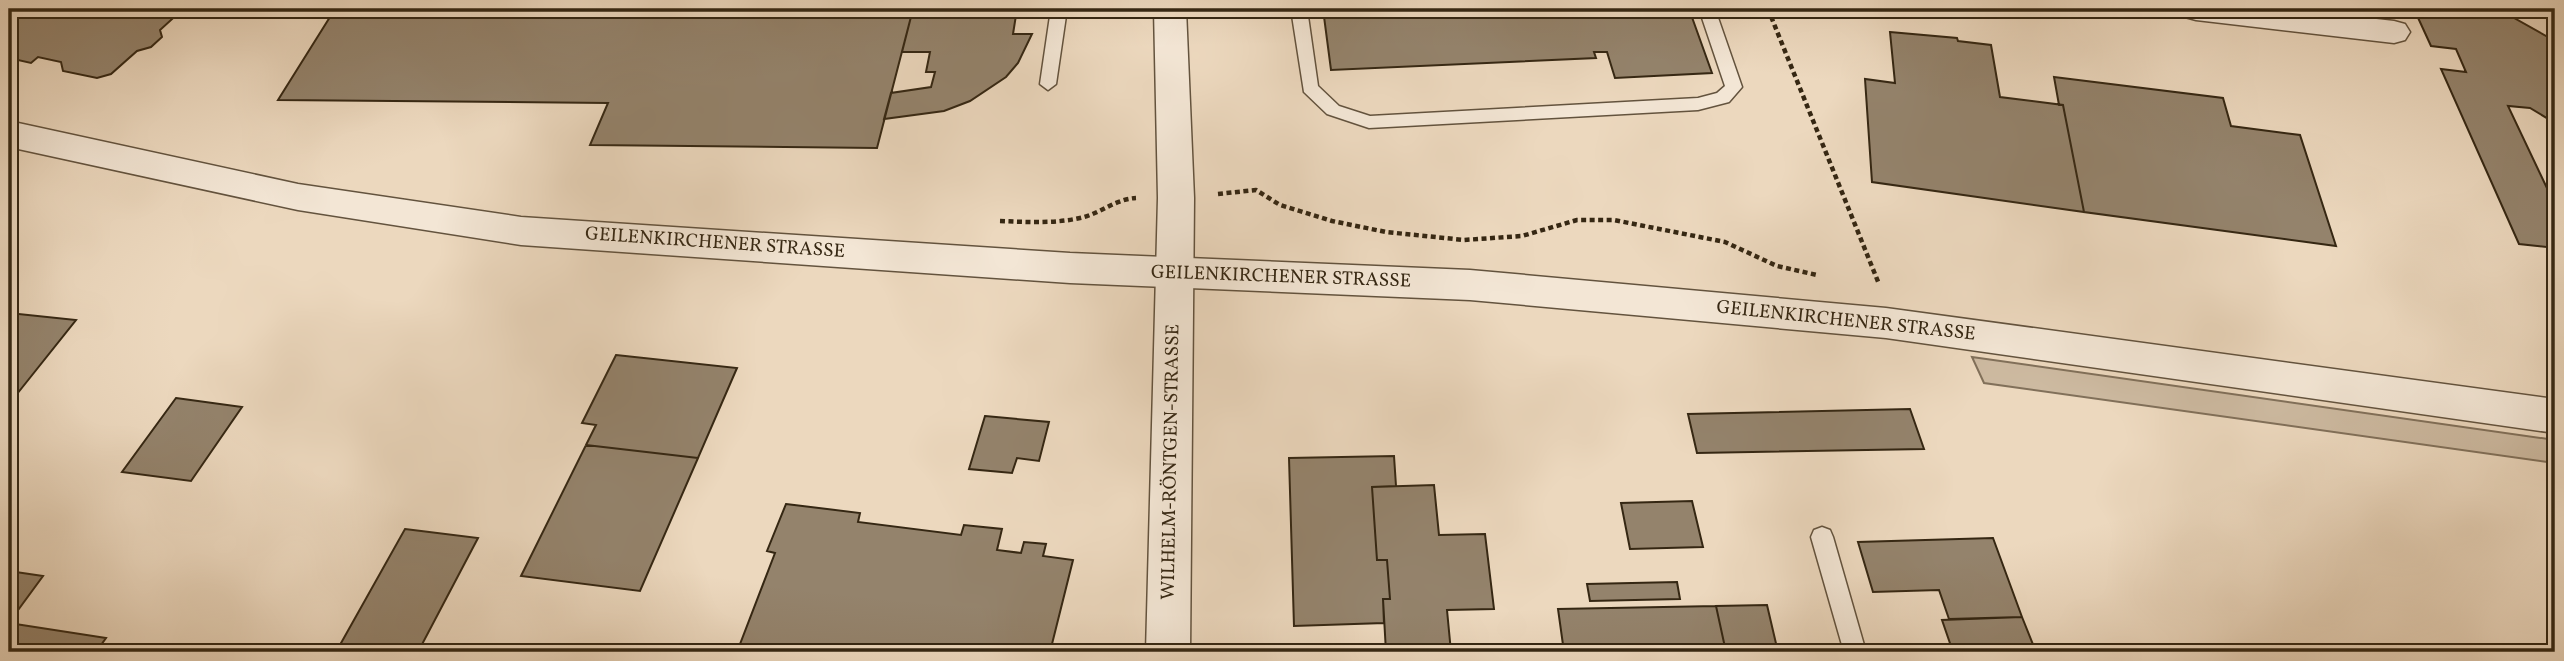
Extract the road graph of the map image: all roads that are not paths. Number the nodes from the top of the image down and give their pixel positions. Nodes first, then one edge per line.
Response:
1 (1059, 9) edge
2 (1170, 9) edge
3 (1299, 9) edge
4 (1707, 9) edge
5 (2196, 9) edge
6 (2394, 32) dead end
7 (1048, 84) dead end
8 (9, 134) edge
9 (1174, 272) junction
10 (2555, 416) edge
11 (1822, 537) dead end
12 (1168, 652) edge
13 (1855, 652) edge

1 - 7 lane
2 - 9 street, WILHELM-RÖNTGEN-STRASSE
3 - 4 lane
5 - 6 street
8 - 9 street, GEILENKIRCHENER STRASSE
9 - 10 street, GEILENKIRCHENER STRASSE
9 - 12 street, WILHELM-RÖNTGEN-STRASSE
11 - 13 lane

